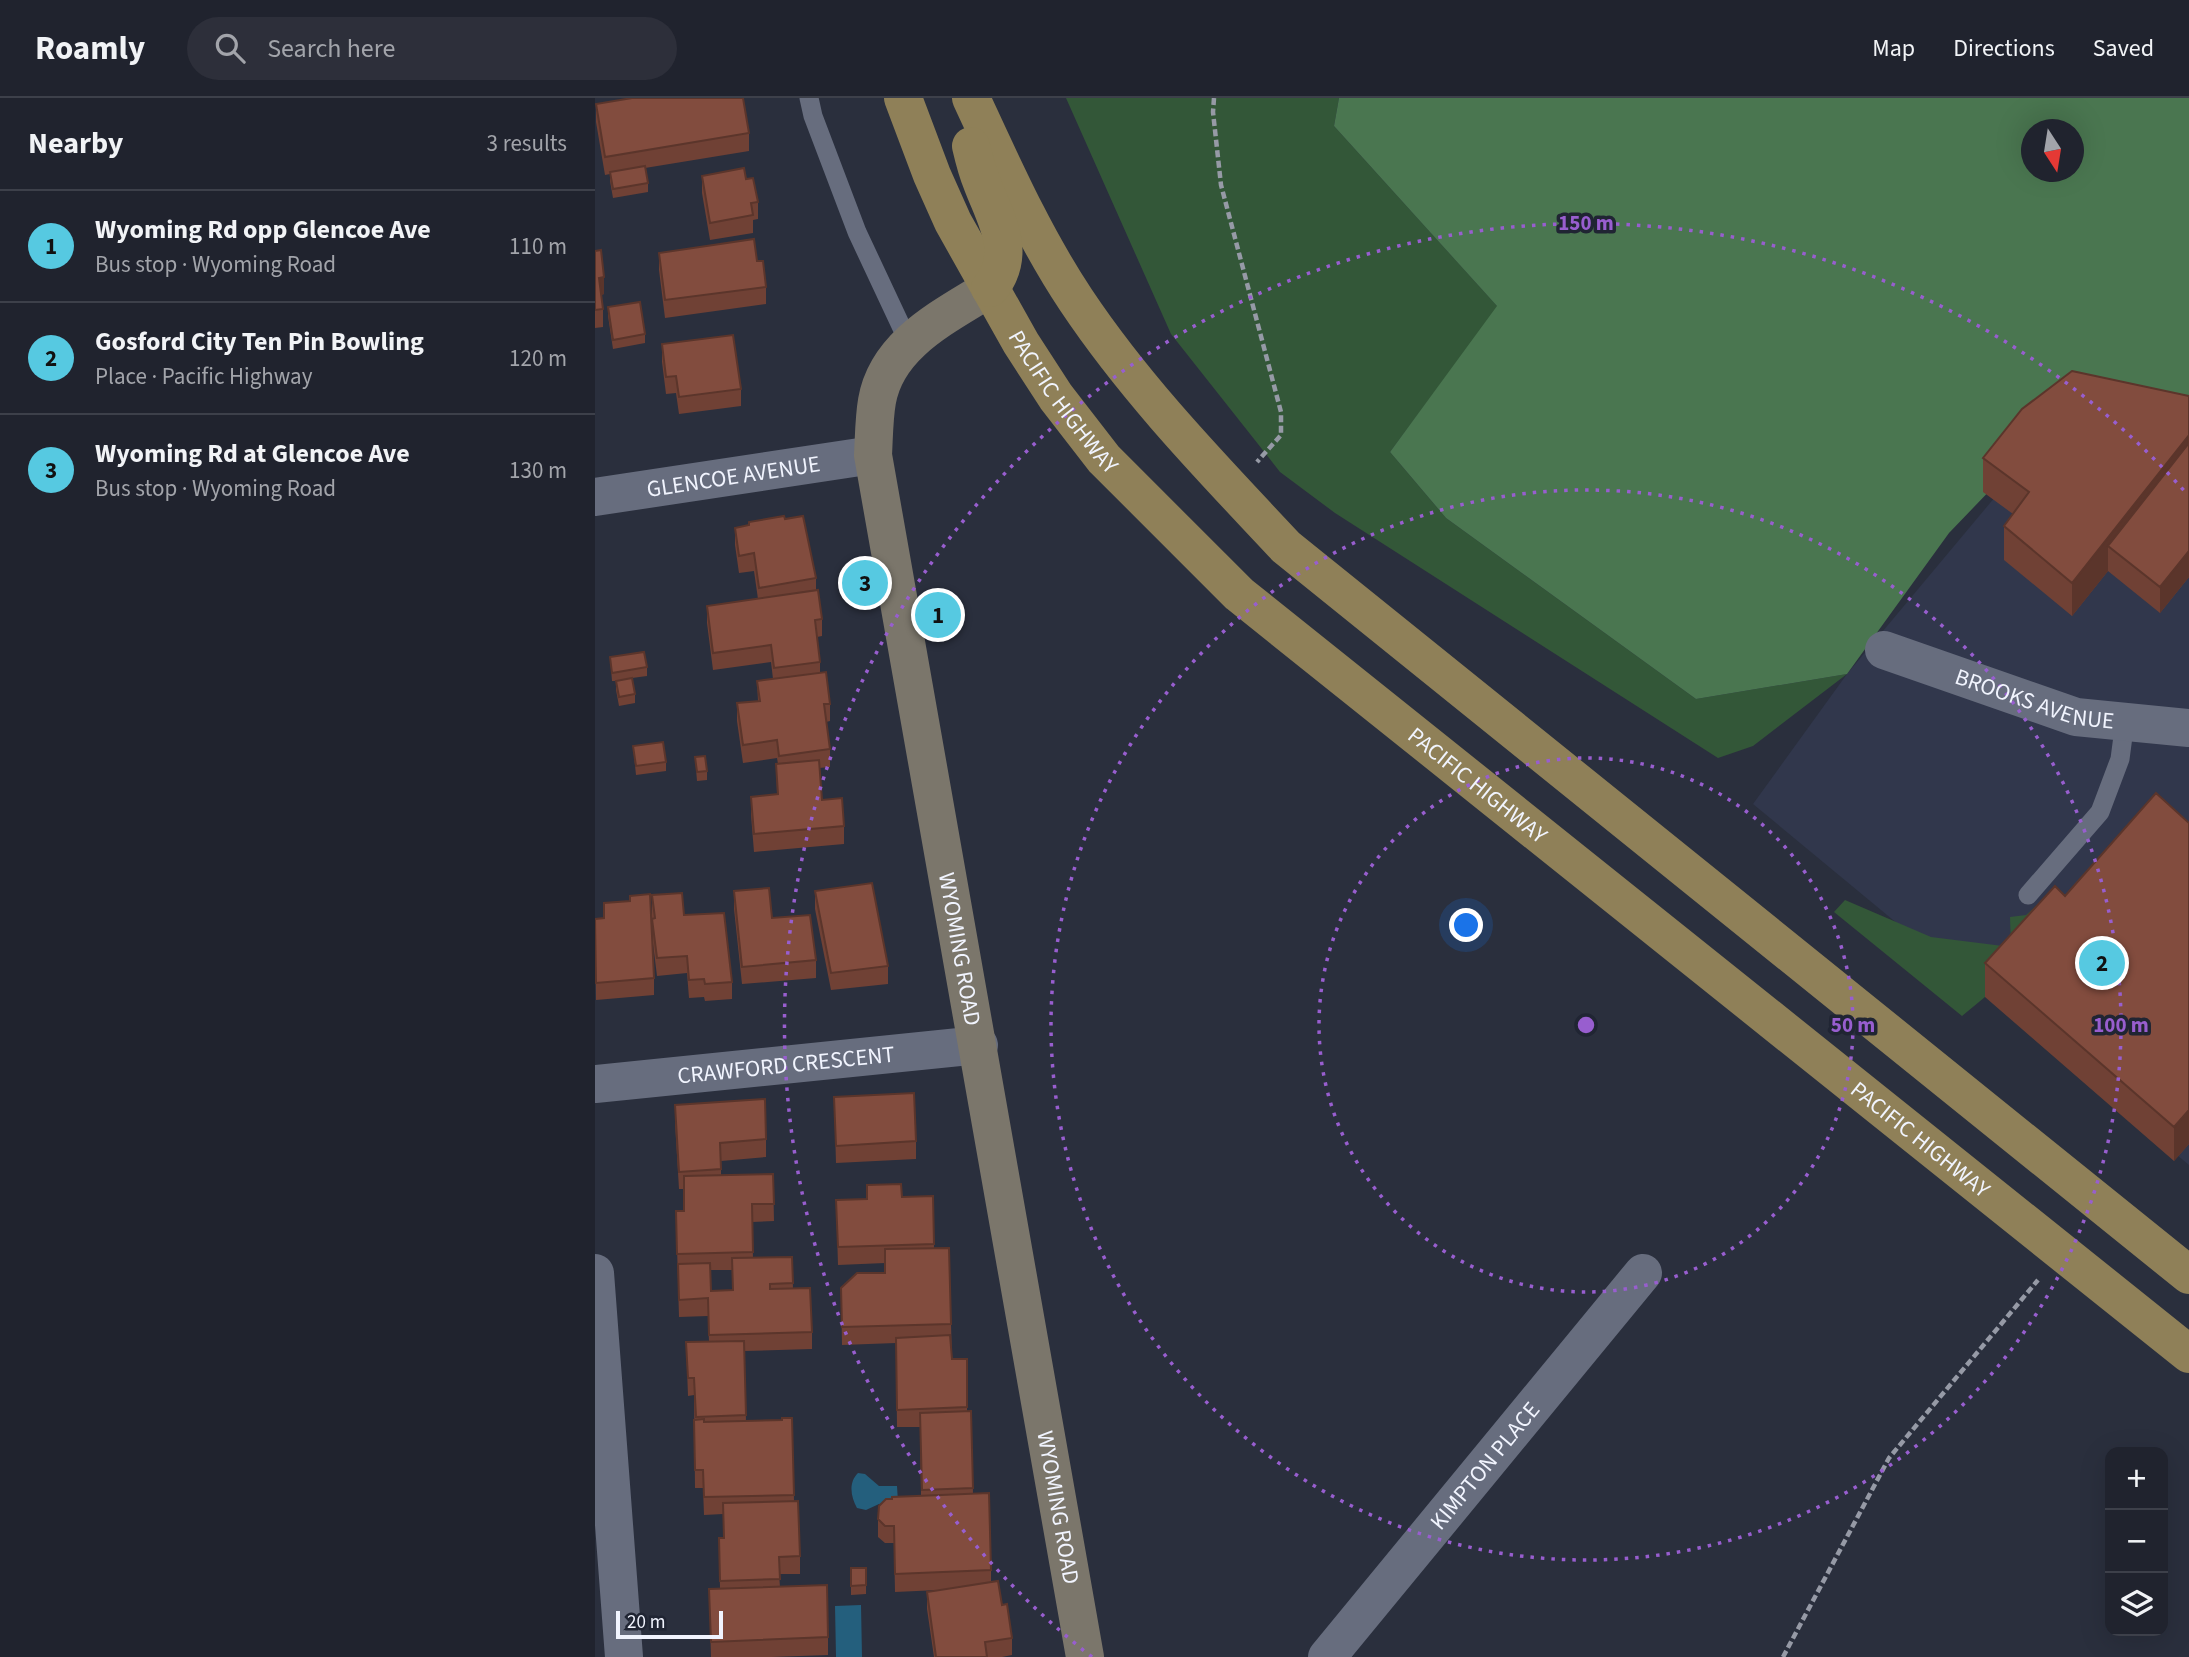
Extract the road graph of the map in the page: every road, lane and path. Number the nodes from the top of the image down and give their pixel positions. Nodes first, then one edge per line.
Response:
1 (809, 98) edge
2 (902, 98) edge
3 (970, 98) edge
4 (1214, 98) edge
5 (990, 288) junction
6 (909, 343) junction
7 (873, 455) junction
8 (1256, 462) dead end
9 (595, 497) edge
10 (1884, 650) dead end
11 (2125, 721) junction
12 (2189, 728) edge
13 (2028, 895) dead end
14 (979, 1045) junction
15 (595, 1084) edge
16 (2061, 1252) junction
17 (595, 1273) edge
18 (1643, 1273) dead end
19 (2189, 1275) edge
20 (2189, 1354) edge
21 (624, 1657) edge
22 (1085, 1657) edge
23 (1327, 1657) edge
24 (1783, 1657) edge

1 - 6 lane
2 - 5 main road, PACIFIC HIGHWAY
3 - 5 main road
3 - 19 main road
4 - 8 path
5 - 6 street, WYOMING ROAD
5 - 16 main road, PACIFIC HIGHWAY
6 - 7 street, WYOMING ROAD
7 - 9 street, GLENCOE AVENUE
7 - 14 street, WYOMING ROAD
10 - 11 street, BROOKS AVENUE
11 - 12 street, BROOKS AVENUE
11 - 13 lane
14 - 15 street, CRAWFORD CRESCENT
14 - 22 street, WYOMING ROAD
16 - 20 main road, PACIFIC HIGHWAY
16 - 24 path
17 - 21 street
18 - 23 street, KIMPTON PLACE

